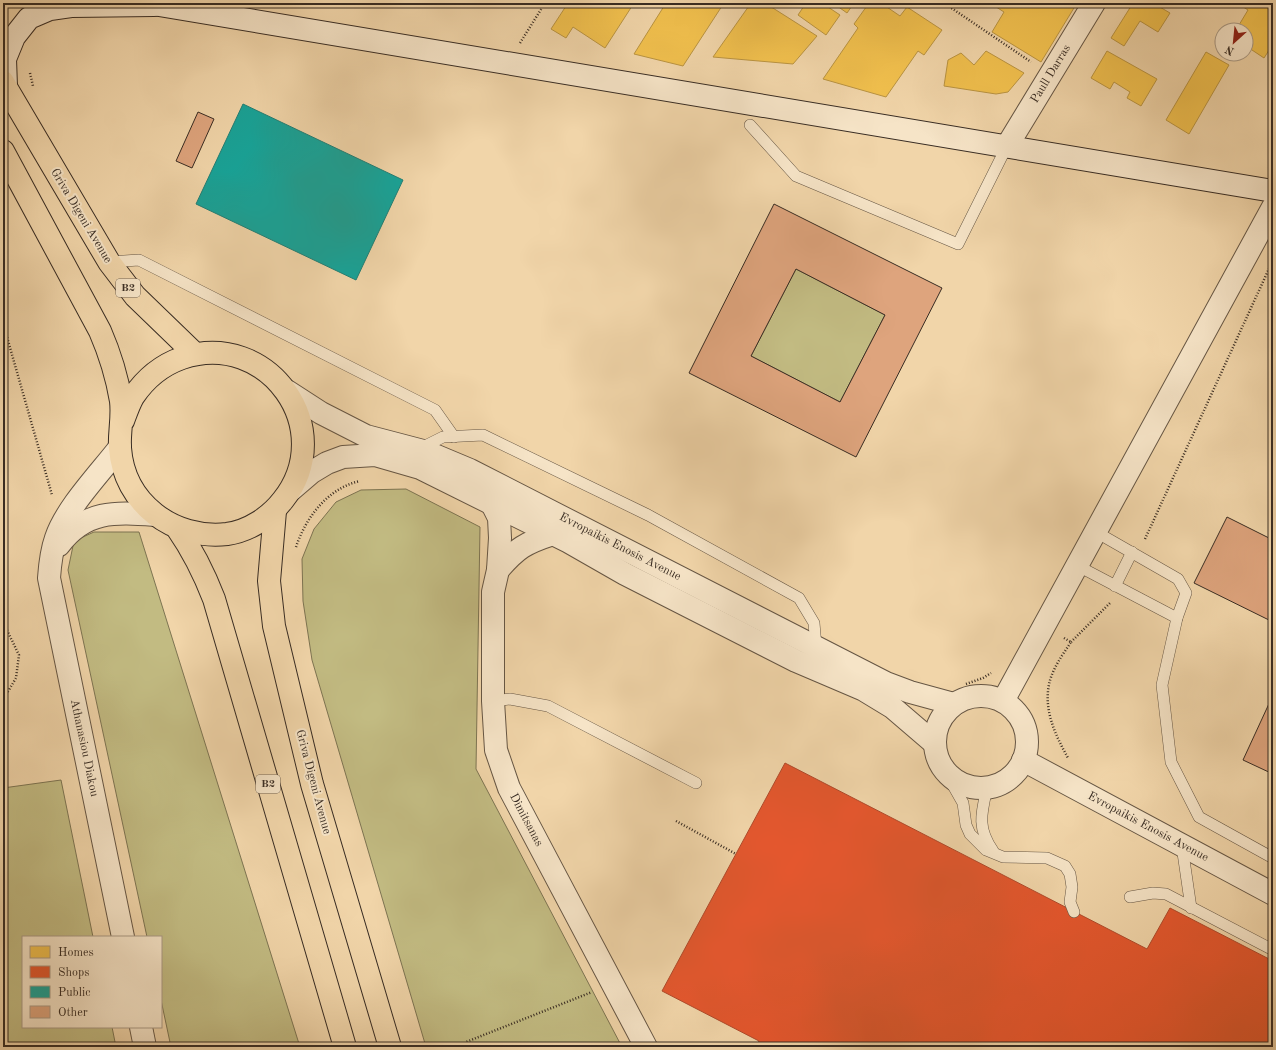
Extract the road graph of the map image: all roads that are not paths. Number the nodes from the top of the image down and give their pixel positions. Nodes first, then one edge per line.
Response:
1 (1094, 3) edge
2 (151, 4) edge
3 (4, 85) edge
4 (750, 125) dead end
5 (1007, 146) junction
6 (3, 151) edge
7 (1273, 191) edge
8 (1273, 208) edge
9 (108, 262) junction
10 (195, 354) junction
11 (287, 391) junction
12 (123, 421) junction
13 (454, 437) junction
14 (120, 447) junction
15 (417, 450) junction
16 (291, 490) junction
17 (491, 502) junction
18 (275, 511) junction
19 (155, 515) junction
20 (177, 528) junction
21 (1096, 532) junction
22 (553, 534) junction
23 (1132, 552) junction
24 (50, 558) junction
25 (1078, 566) junction
26 (498, 570) junction
27 (1116, 586) junction
28 (1177, 618) junction
29 (816, 647) junction
30 (959, 694) junction
31 (493, 701) junction
32 (1003, 701) junction
33 (934, 743) junction
34 (1023, 760) junction
35 (946, 773) junction
36 (696, 783) dead end
37 (987, 788) junction
38 (1182, 846) junction
39 (994, 853) junction
40 (1273, 858) edge
41 (1273, 894) edge
42 (1130, 897) dead end
43 (1191, 908) junction
44 (1074, 912) dead end
45 (123, 936) edge
46 (1273, 950) edge
47 (141, 1028) edge
48 (145, 1047) edge
49 (345, 1047) edge
50 (390, 1047) edge
51 (646, 1047) edge

1 - 5 street, Paull Darras
2 - 3 street
2 - 5 street
3 - 9 highway, Griva Digeni Avenue / B2
4 - 5 lane
5 - 7 street
6 - 12 highway, B2
8 - 21 street
9 - 10 highway, Griva Digeni Avenue / B2
9 - 13 lane
10 - 11 highway, B2
10 - 12 highway, B2
11 - 15 street, Evropaikis Enosis Avenue
11 - 16 highway, B2
12 - 14 highway, B2
13 - 15 lane
13 - 29 lane
14 - 19 highway, B2
14 - 24 street, Athanasiou Diakou
15 - 29 street, Evropaikis Enosis Avenue
16 - 17 street, Evropaikis Enosis Avenue
16 - 18 highway, B2
17 - 22 street, Evropaikis Enosis Avenue
17 - 26 street, Dimitsanas
18 - 20 highway, B2
18 - 50 highway, Griva Digeni Avenue
19 - 20 highway, B2
19 - 24 street
20 - 49 highway, B2
21 - 23 lane
21 - 25 street
22 - 26 street, Dimitsanas
22 - 33 street, Evropaikis Enosis Avenue
23 - 27 lane
23 - 28 lane
24 - 45 street, Athanasiou Diakou
25 - 27 lane
25 - 32 street
26 - 31 street, Dimitsanas
27 - 28 lane
28 - 40 lane
29 - 30 street, Evropaikis Enosis Avenue
30 - 32 street
30 - 33 street
31 - 36 lane
31 - 51 street, Dimitsanas
32 - 34 street
33 - 35 street
34 - 37 street
34 - 38 street, Evropaikis Enosis Avenue
35 - 37 street
35 - 39 lane
37 - 39 lane
38 - 41 street, Evropaikis Enosis Avenue
38 - 43 lane
39 - 44 lane
42 - 43 lane
43 - 46 lane
47 - 48 street

